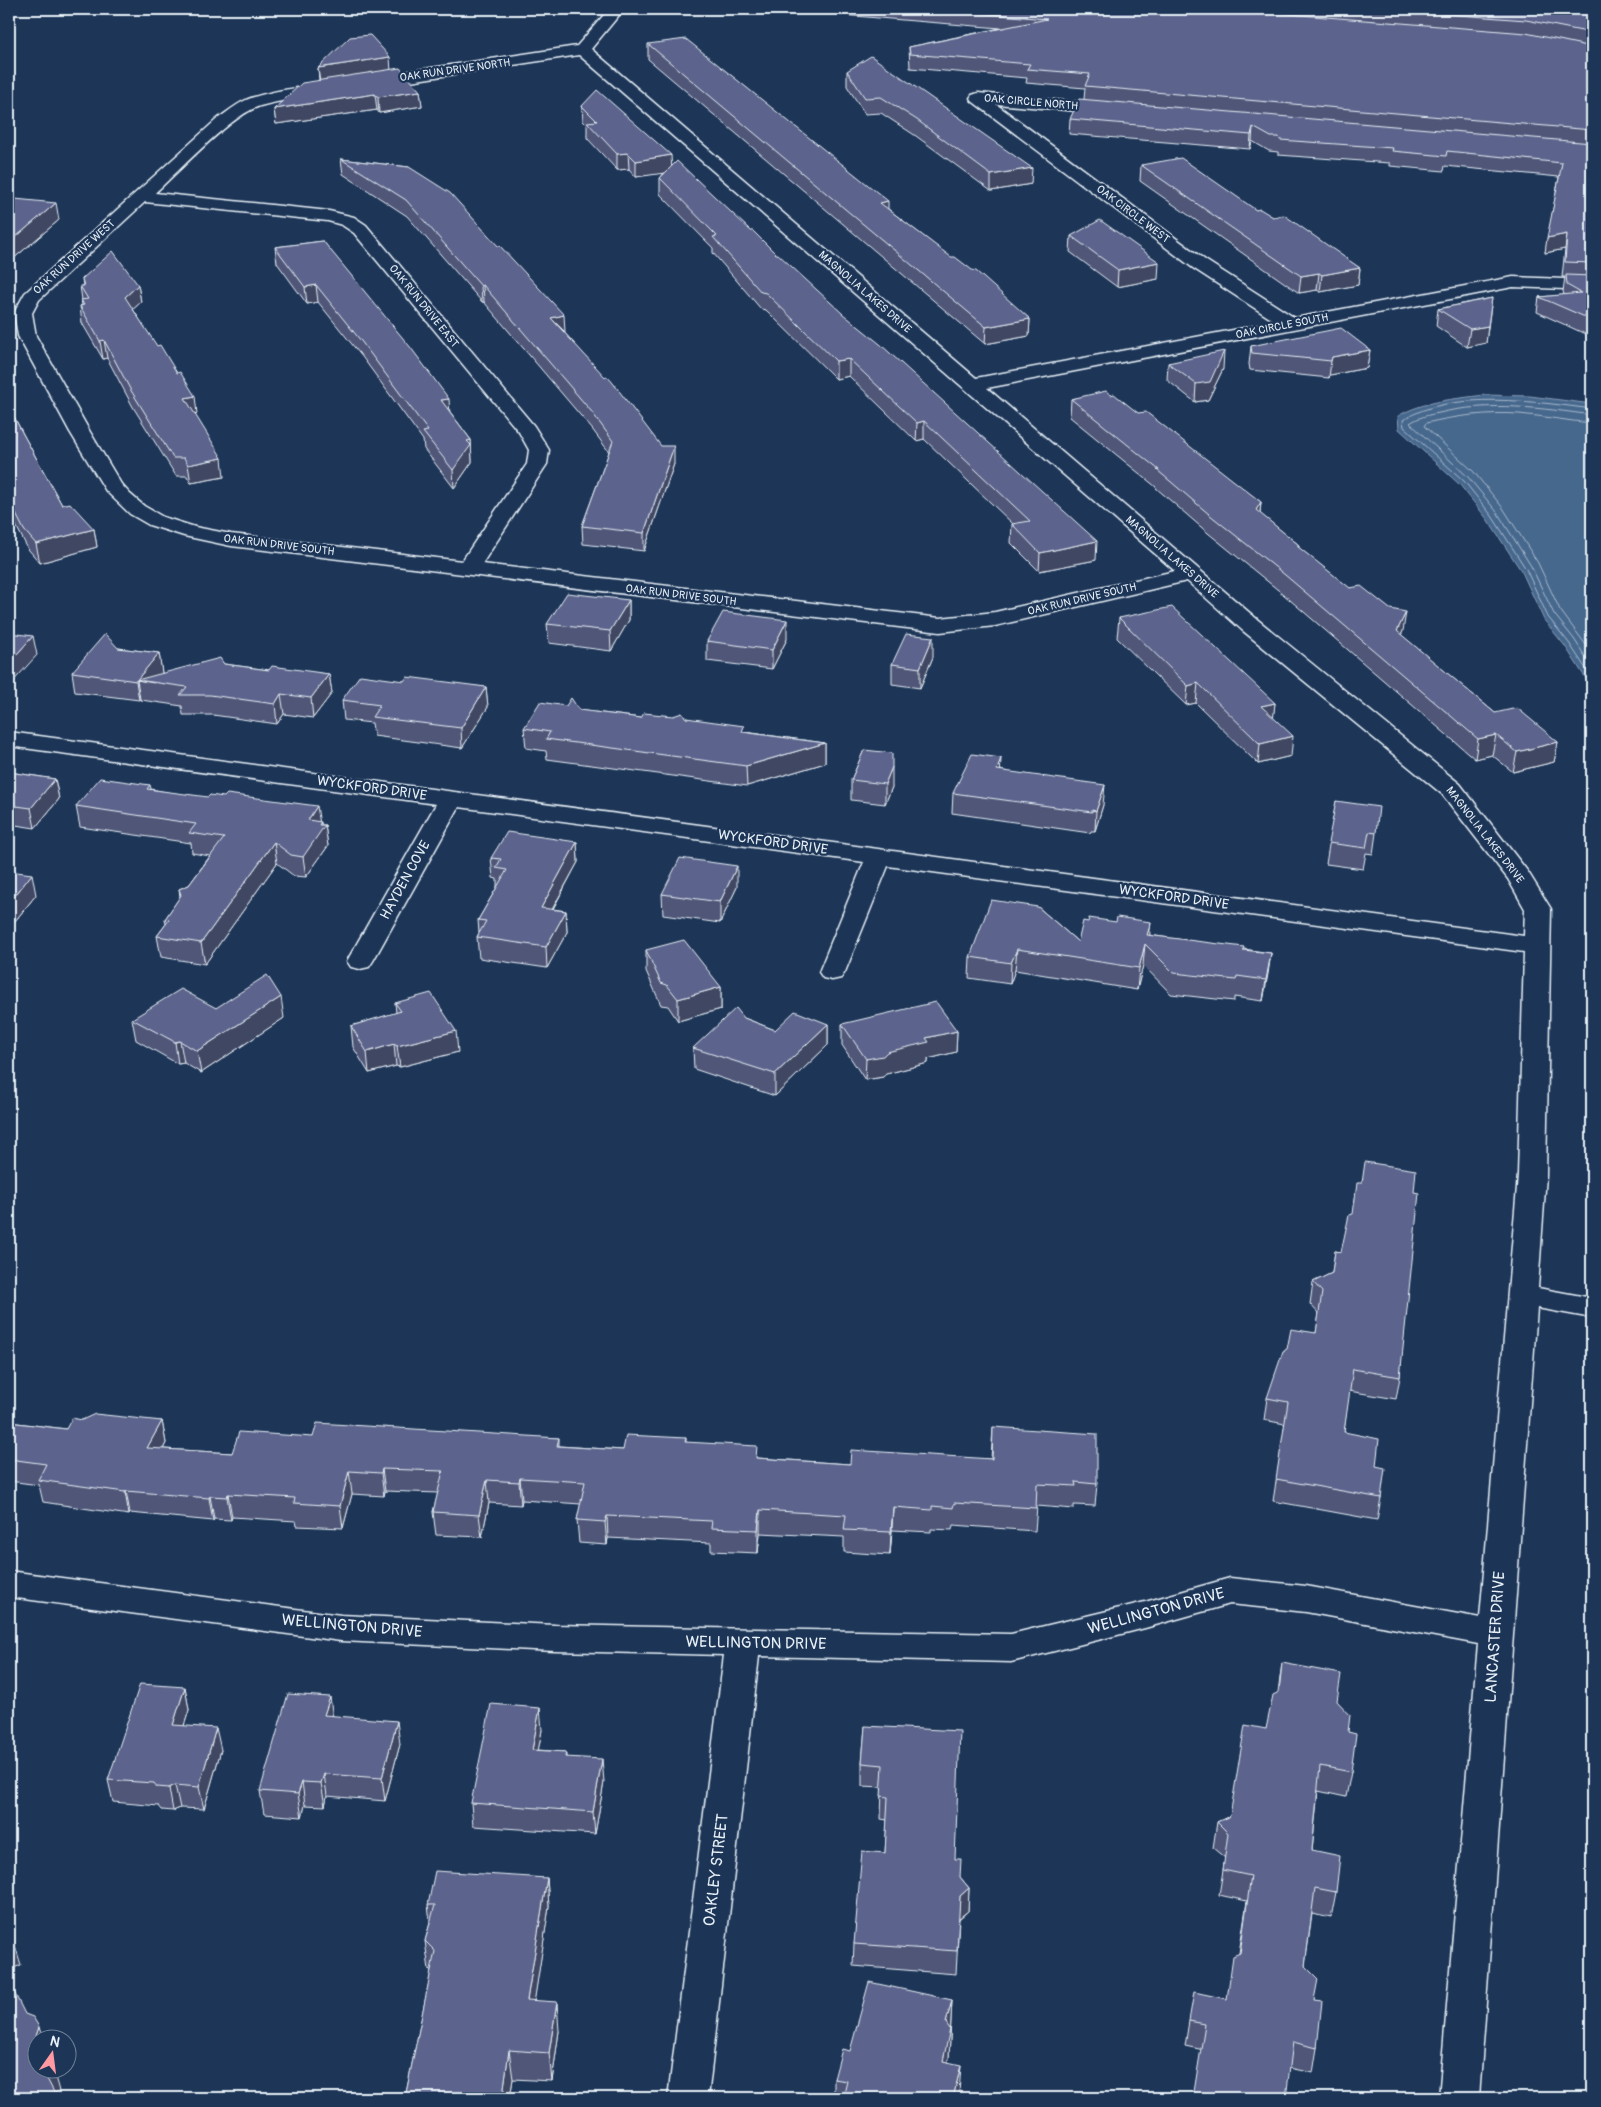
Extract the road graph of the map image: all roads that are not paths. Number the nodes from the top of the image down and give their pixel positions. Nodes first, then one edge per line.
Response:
1 (617, 9) edge
2 (582, 50) junction
3 (978, 98) joint
4 (241, 109) joint
5 (1127, 110) edge
6 (141, 197) junction
7 (1592, 284) edge
8 (1292, 324) junction
9 (972, 385) junction
10 (169, 525) joint
11 (468, 568) junction
12 (1191, 574) junction
13 (9, 739) edge
14 (451, 798) junction
15 (879, 857) junction
16 (1537, 946) junction
17 (360, 961) dead end
18 (832, 972) dead end
19 (1532, 1175) joint
20 (1522, 1295) junction
21 (1592, 1308) edge
22 (9, 1584) edge
23 (1496, 1634) junction
24 (743, 1642) junction
25 (688, 2098) edge
26 (1459, 2098) edge

1 - 2 street
2 - 4 street, OAK RUN DRIVE NORTH
2 - 9 street, MAGNOLIA LAKES DRIVE
3 - 5 street, OAK CIRCLE NORTH
3 - 8 street, OAK CIRCLE WEST
4 - 6 street, OAK RUN DRIVE WEST
6 - 10 street, OAK RUN DRIVE WEST
6 - 11 street, OAK RUN DRIVE EAST
7 - 8 street, OAK CIRCLE SOUTH
8 - 9 street, OAK CIRCLE SOUTH
9 - 12 street, MAGNOLIA LAKES DRIVE
10 - 11 street, OAK RUN DRIVE SOUTH
11 - 12 street, OAK RUN DRIVE SOUTH
12 - 16 street, MAGNOLIA LAKES DRIVE
13 - 14 street, WYCKFORD DRIVE
14 - 15 street, WYCKFORD DRIVE
14 - 17 street, HAYDEN COVE
15 - 16 street, WYCKFORD DRIVE
15 - 18 street
16 - 19 street, MAGNOLIA LAKES DRIVE
19 - 20 street, LANCASTER DRIVE
20 - 21 street
20 - 23 street, LANCASTER DRIVE
22 - 24 street, WELLINGTON DRIVE
23 - 24 street, WELLINGTON DRIVE
23 - 26 street, LANCASTER DRIVE
24 - 25 street, OAKLEY STREET

